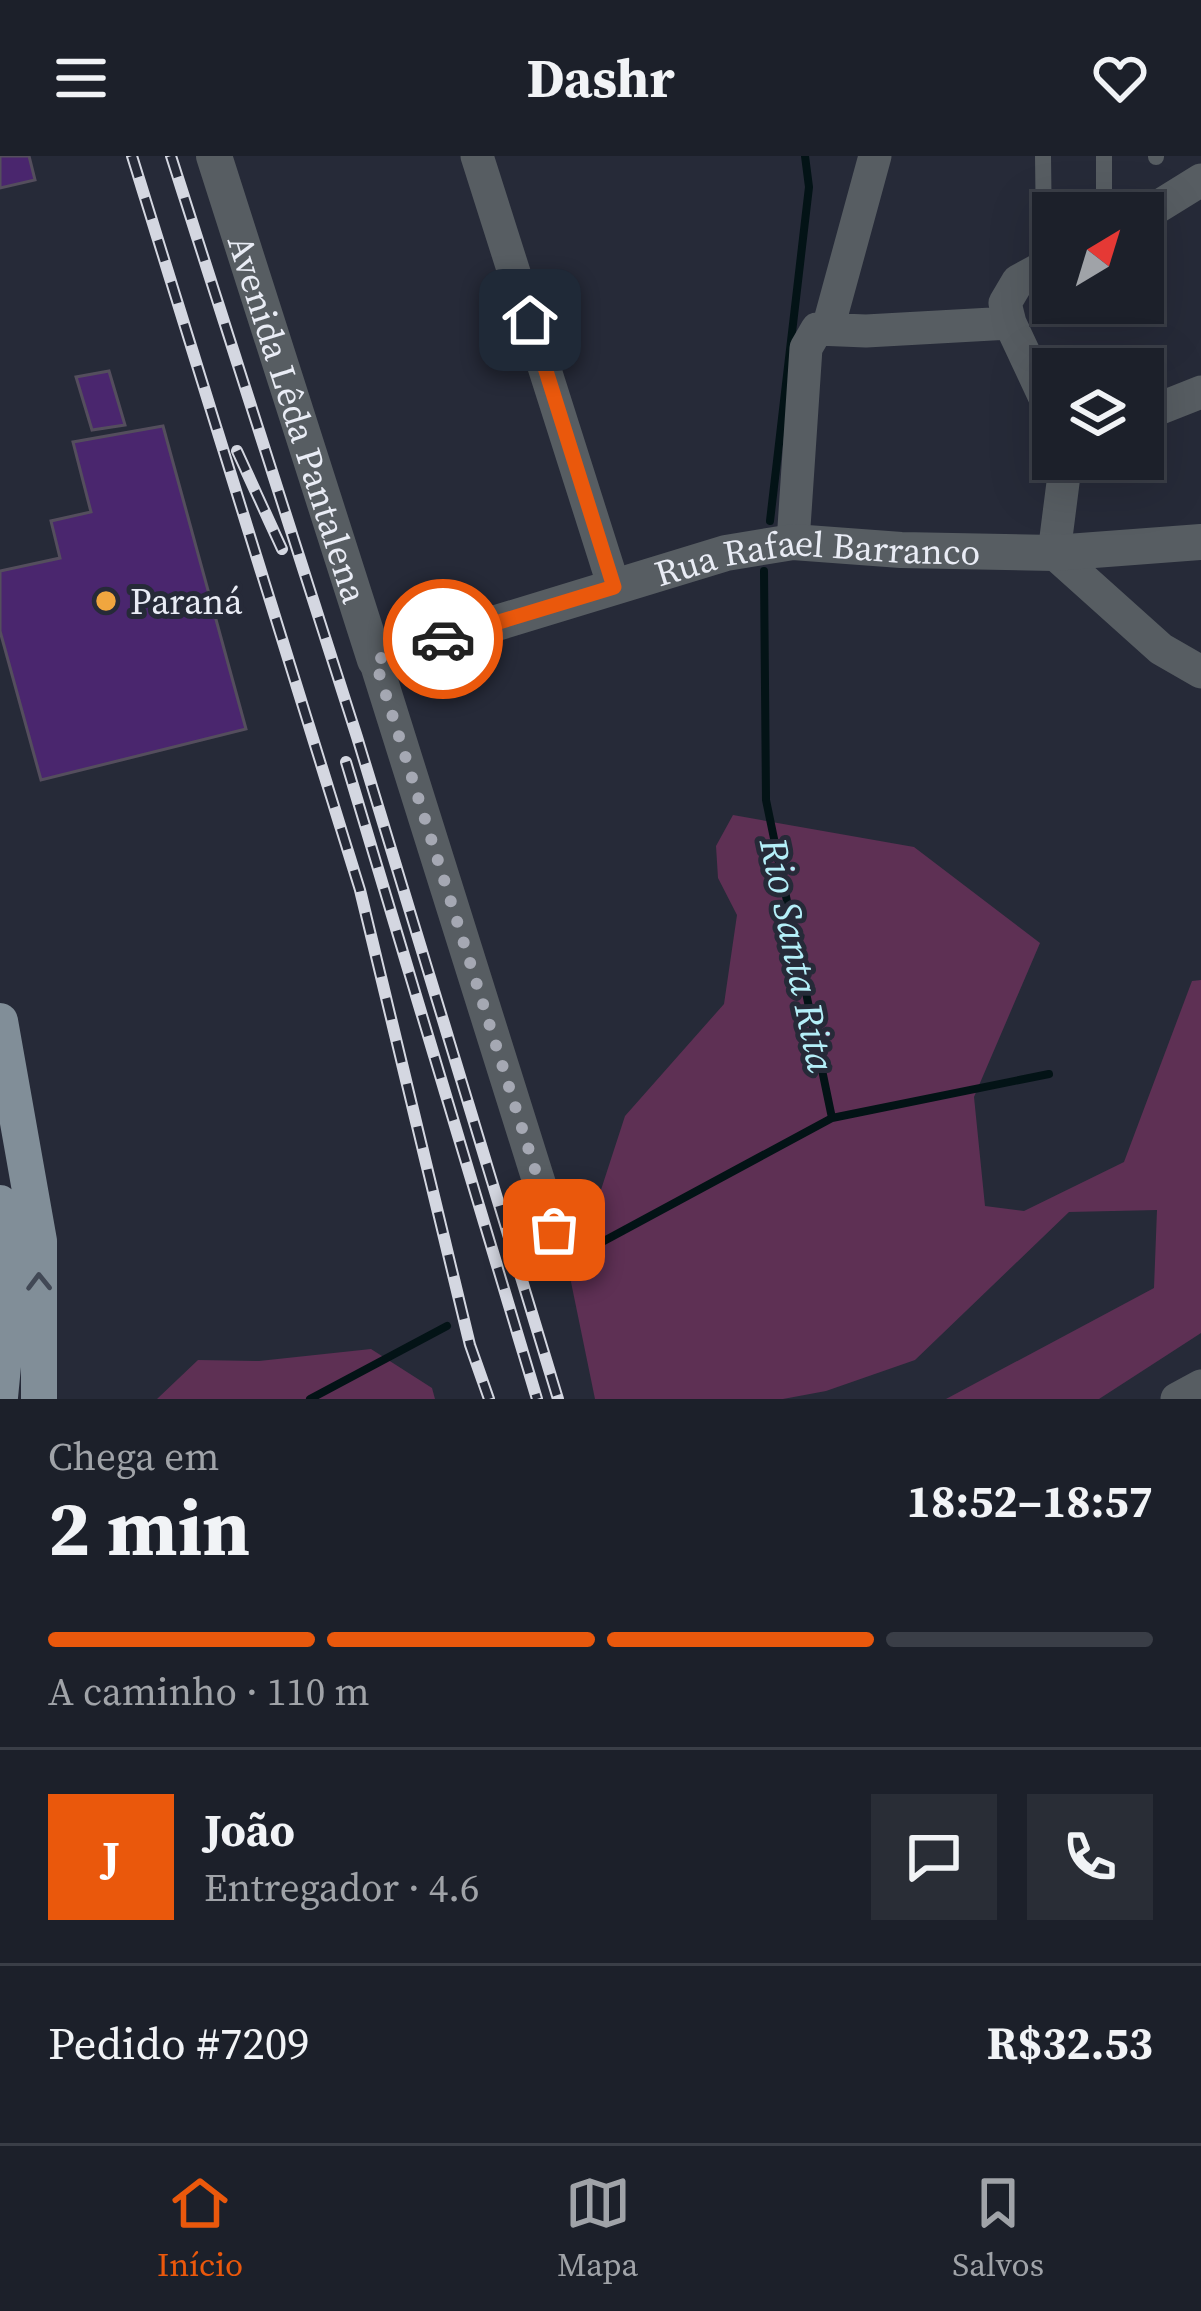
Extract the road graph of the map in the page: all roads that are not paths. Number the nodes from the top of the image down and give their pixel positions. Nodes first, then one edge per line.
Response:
1 (214, 156) edge
2 (477, 156) edge
3 (875, 156) edge
4 (1043, 156) edge
5 (1104, 156) edge
6 (1201, 180) edge
7 (1045, 192) edge
8 (1104, 192) edge
9 (1164, 203) edge
10 (1032, 267) edge
11 (1010, 323) junction
12 (828, 328) junction
13 (1032, 370) edge
14 (1201, 392) edge
15 (1164, 407) edge
16 (1063, 480) edge
17 (794, 542) junction
18 (1201, 542) edge
19 (1054, 553) junction
20 (614, 587) junction
21 (375, 660) junction
22 (1201, 672) edge
23 (0, 1022) edge
24 (0, 1203) edge
25 (554, 1230) dead end
26 (1201, 1387) edge
27 (0, 1397) edge
28 (39, 1399) edge
29 (1177, 1399) edge

1 - 21 street, Avenida Lêda Pantalena
2 - 20 street
3 - 12 street
4 - 7 lane
5 - 8 lane
6 - 9 street
10 - 11 street
11 - 12 street
11 - 13 street
12 - 17 street
14 - 15 street
16 - 19 street
17 - 19 street, Rua Rafael Barranco
17 - 20 street, Rua Rafael Barranco
18 - 19 street, Rua Rafael Barranco
19 - 22 street
20 - 21 street, Rua Rafael Barranco
21 - 25 street, Avenida Lêda Pantalena
28 -> 23 main road
24 - 27 main road
26 - 29 street

